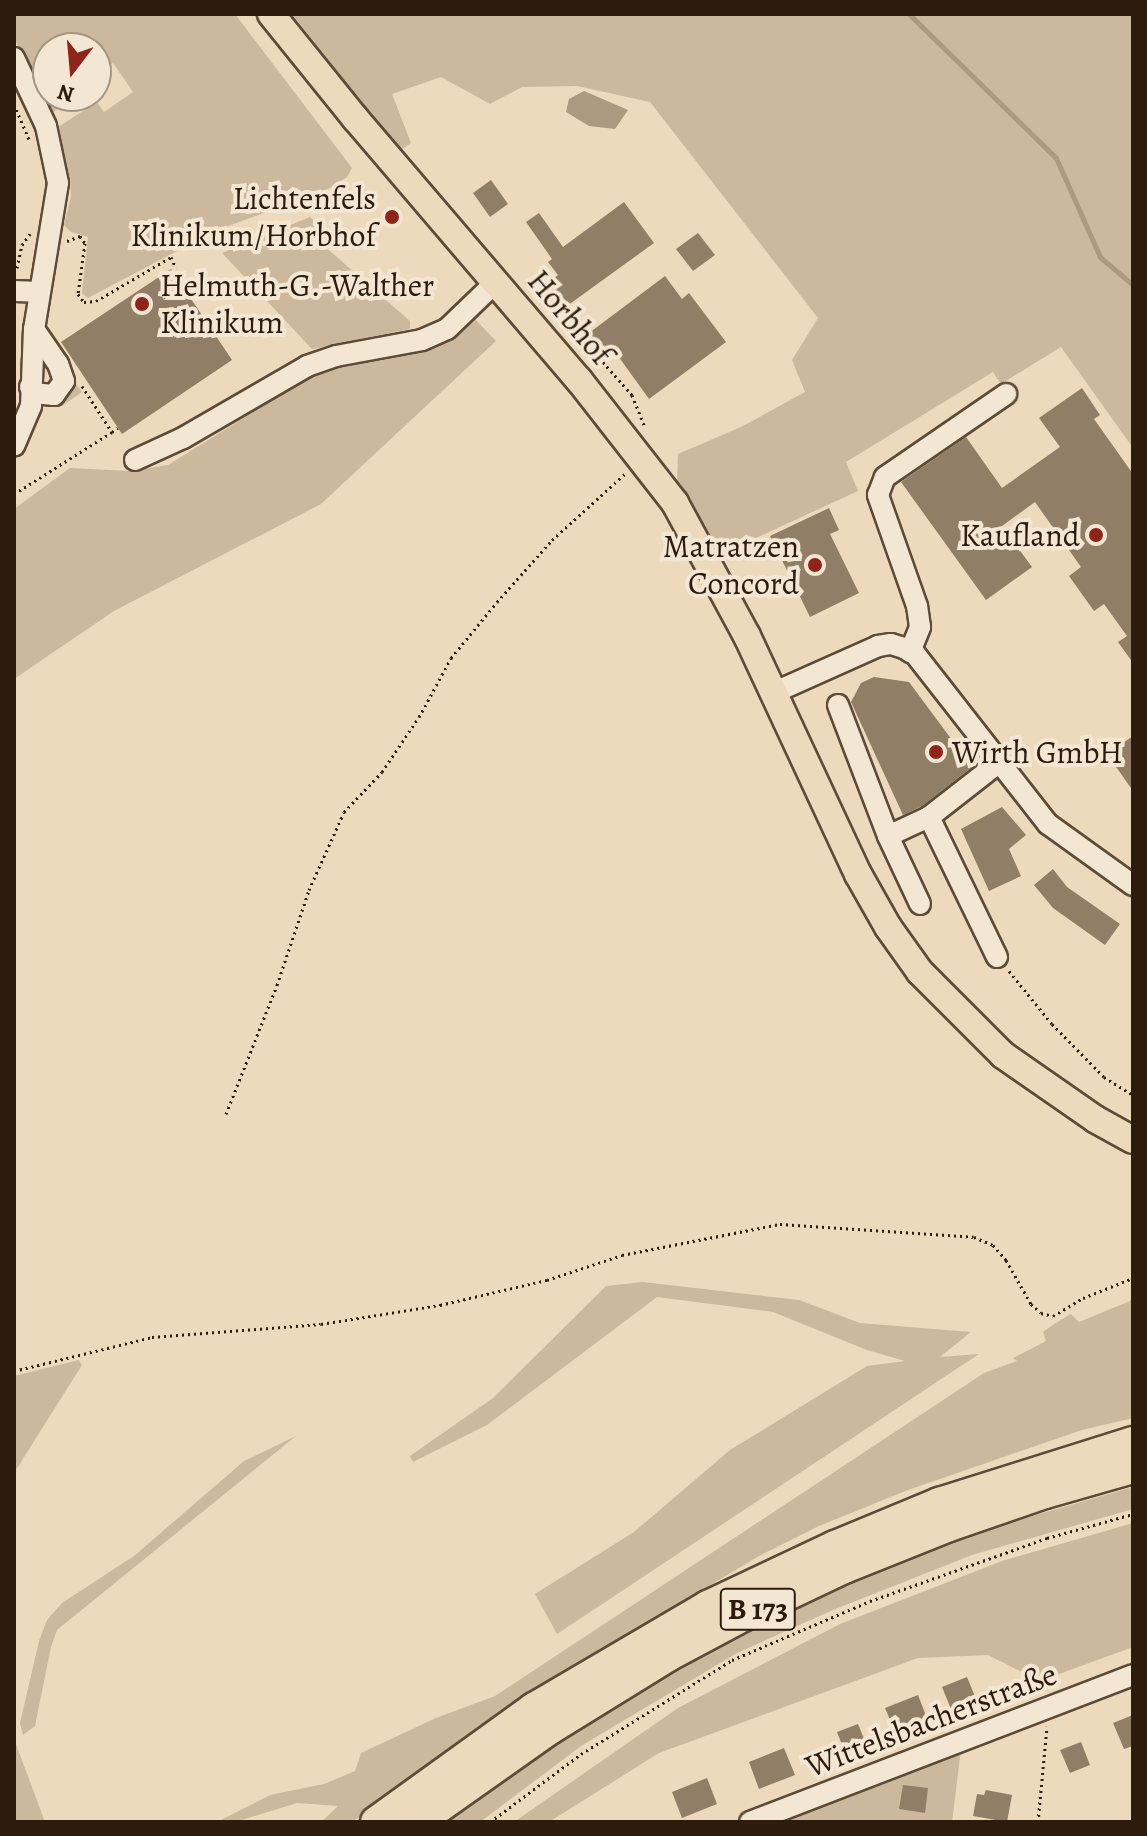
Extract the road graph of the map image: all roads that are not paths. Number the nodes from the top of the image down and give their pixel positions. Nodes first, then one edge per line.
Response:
1 (271, 14) edge
2 (14, 58) edge
3 (495, 283) junction
4 (14, 291) edge
5 (39, 292) junction
6 (34, 329) junction
7 (30, 387) junction
8 (1006, 394) dead end
9 (14, 446) edge
10 (135, 460) dead end
11 (910, 652) junction
12 (773, 693) junction
13 (838, 705) dead end
14 (998, 763) junction
15 (929, 817) junction
16 (888, 836) junction
17 (1133, 885) edge
18 (920, 904) dead end
19 (997, 957) road end
20 (1133, 1140) edge
21 (1133, 1435) edge
22 (1133, 1442) edge
23 (1091, 1453) junction
24 (1133, 1468) edge
25 (1133, 1675) edge
26 (376, 1822) edge
27 (418, 1822) edge
28 (750, 1822) edge

1 - 3 main road, Horbhof
2 - 5 street
3 - 10 street
3 - 12 main road, Horbhof
4 - 5 street
5 - 6 street
6 - 7 street
6 - 7 street
7 - 9 street
8 - 11 street
11 - 12 street
11 - 14 street
12 - 20 main road, Horbhof
13 - 16 street
14 - 15 street
14 - 17 street
15 - 16 street
15 - 19 street
16 - 18 street
21 - 23 highway
22 - 23 highway, B 173
23 - 26 highway, B 173
24 - 27 highway, B 173
25 - 28 street, Wittelsbacherstraße

